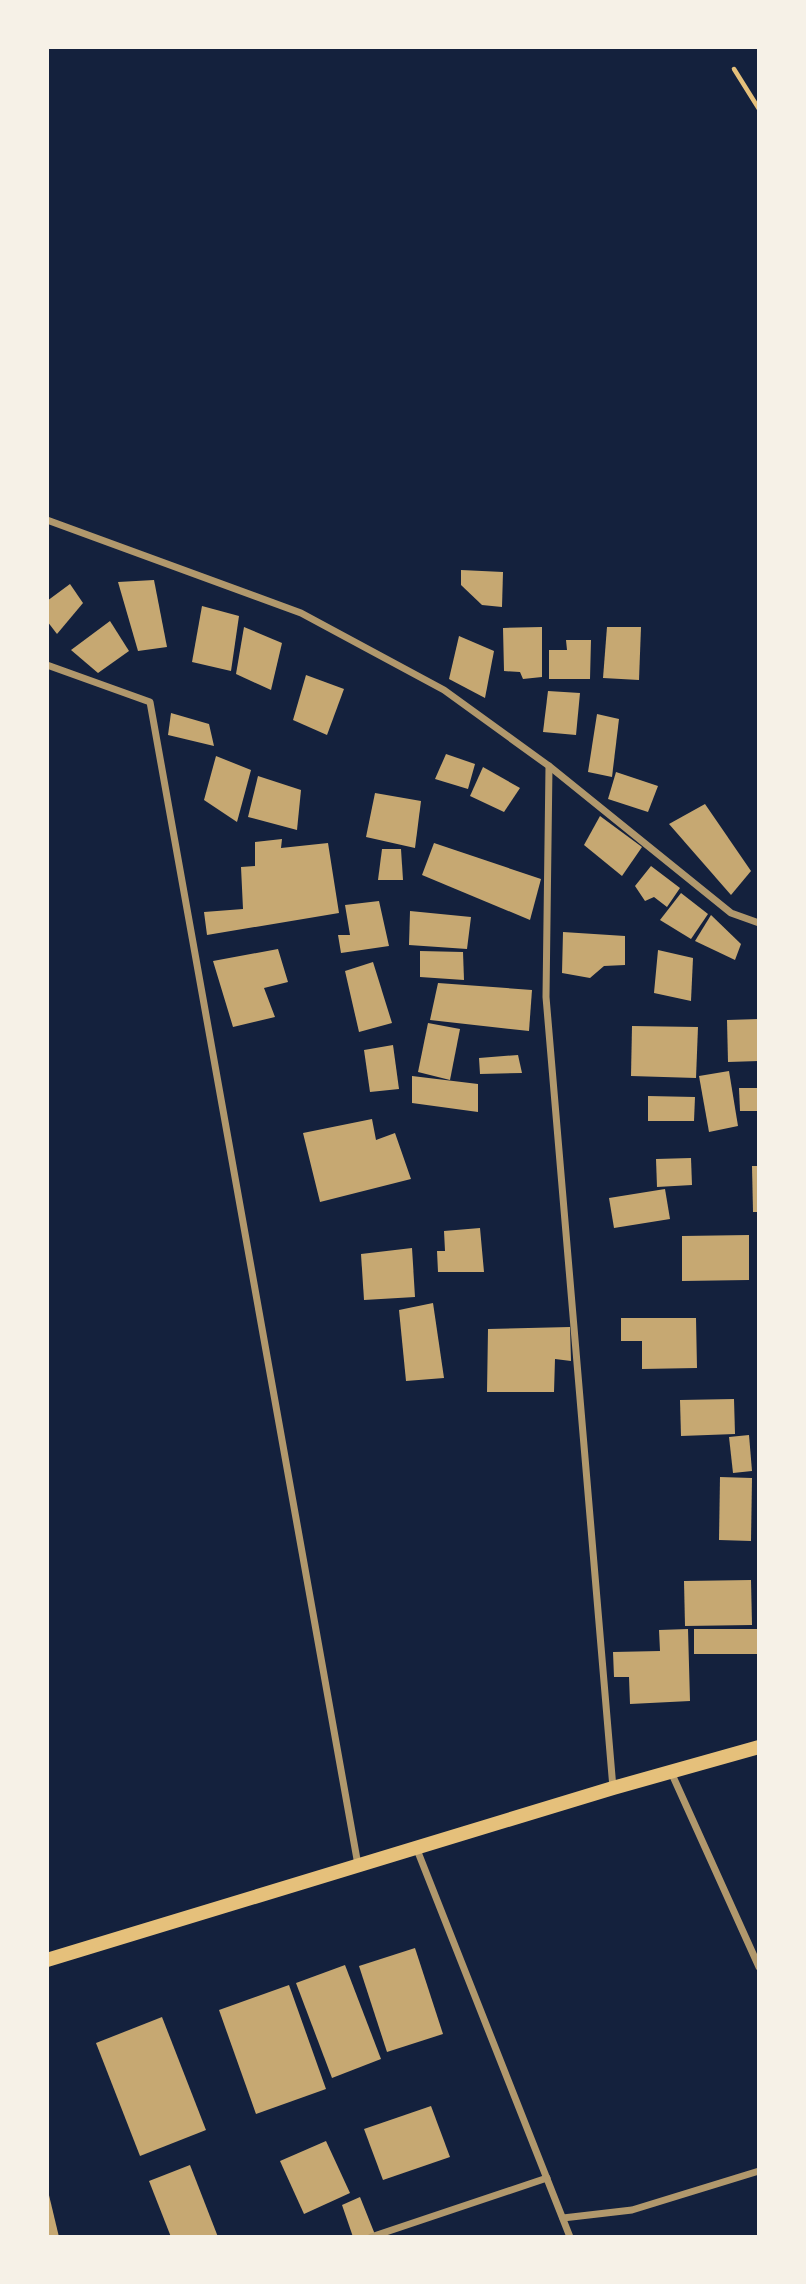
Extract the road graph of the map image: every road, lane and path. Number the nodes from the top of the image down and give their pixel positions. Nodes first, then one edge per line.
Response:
1 (734, 69) dead end
2 (759, 109) edge
3 (47, 520) edge
4 (47, 665) edge
5 (549, 766) junction
6 (759, 923) edge
7 (759, 1747) edge
8 (671, 1772) junction
9 (613, 1788) junction
10 (416, 1847) junction
11 (358, 1865) junction
12 (47, 1959) edge
13 (759, 1967) edge
14 (759, 2171) edge
15 (547, 2178) junction
16 (563, 2218) junction
17 (371, 2237) edge
18 (570, 2237) edge

1 - 2 path
3 - 5 street
4 - 11 street
5 - 6 street
5 - 9 street
7 - 8 main road
8 - 9 main road
8 - 13 street
9 - 10 main road
10 - 11 main road
10 - 15 street
11 - 12 main road
14 - 16 street
15 - 16 street
15 - 17 street
16 - 18 street

